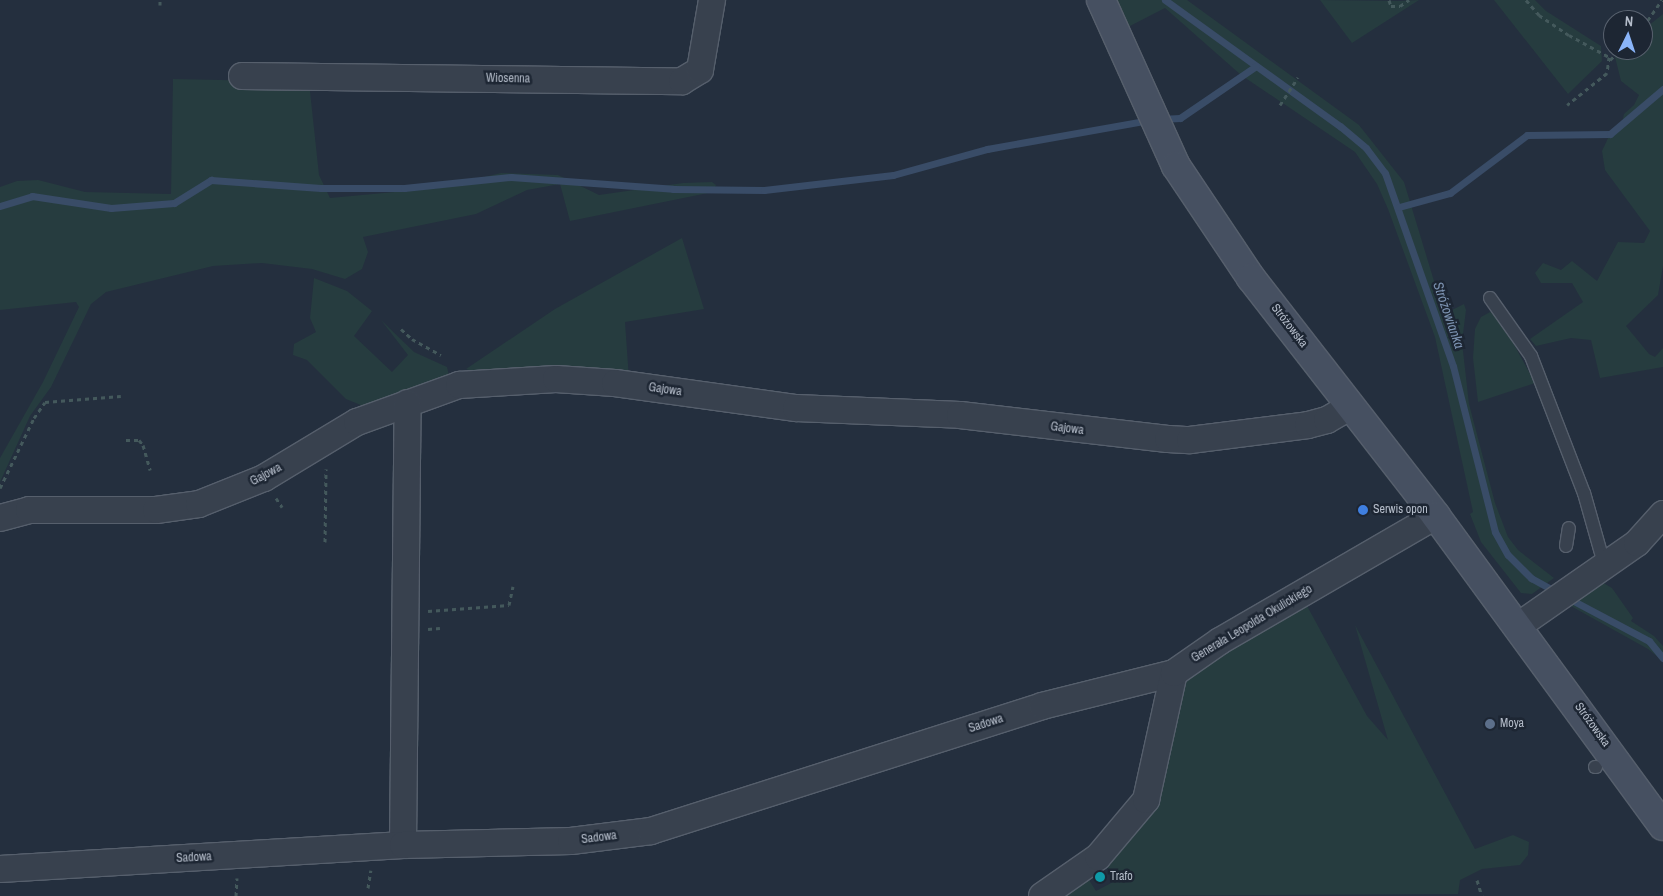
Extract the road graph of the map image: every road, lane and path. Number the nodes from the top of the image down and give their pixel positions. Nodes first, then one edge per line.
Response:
1 (160, 0) edge
2 (712, 0) edge
3 (1101, 0) edge
4 (1389, 0) edge
5 (1409, 0) edge
6 (1526, 0) edge
7 (1662, 0) edge
8 (160, 6) dead end
9 (1653, 13) edge
10 (1610, 61) joint
11 (242, 76) dead end
12 (1298, 77) dead end
13 (1567, 104) dead end
14 (1280, 106) dead end
15 (1490, 298) dead end
16 (401, 329) dead end
17 (441, 355) dead end
18 (121, 396) dead end
19 (408, 403) junction
20 (1351, 406) junction
21 (327, 438) junction
22 (126, 440) dead end
23 (150, 470) dead end
24 (0, 488) edge
25 (1663, 514) edge
26 (1436, 516) junction
27 (0, 518) edge
28 (1569, 528) dead end
29 (325, 542) dead end
30 (1566, 546) dead end
31 (1605, 567) junction
32 (513, 586) dead end
33 (439, 610) dead end
34 (1518, 626) junction
35 (1174, 673) junction
36 (1663, 826) edge
37 (403, 845) junction
38 (0, 869) edge
39 (1477, 880) dead end
40 (1042, 896) edge
41 (1482, 896) edge

1 - 8 path
2 - 11 street, Wiosenna
3 - 20 main road, Stróżowska
4 - 5 path
6 - 10 path
7 - 9 path
10 - 13 path
12 - 14 path
15 - 31 lane
16 - 17 path
18 - 24 path
19 - 20 street, Gajowa
19 - 21 street, Gajowa
19 - 37 street
20 - 26 main road, Stróżowska
21 - 27 street, Gajowa
21 - 29 path
22 - 23 path
25 - 31 street
26 - 34 main road, Stróżowska
26 - 35 street, Generała Leopolda Okulickiego
28 - 30 lane
31 - 34 street
32 - 33 path
34 - 36 main road, Stróżowska
35 - 37 street, Sadowa
35 - 40 street
37 - 38 street, Sadowa
39 - 41 path

